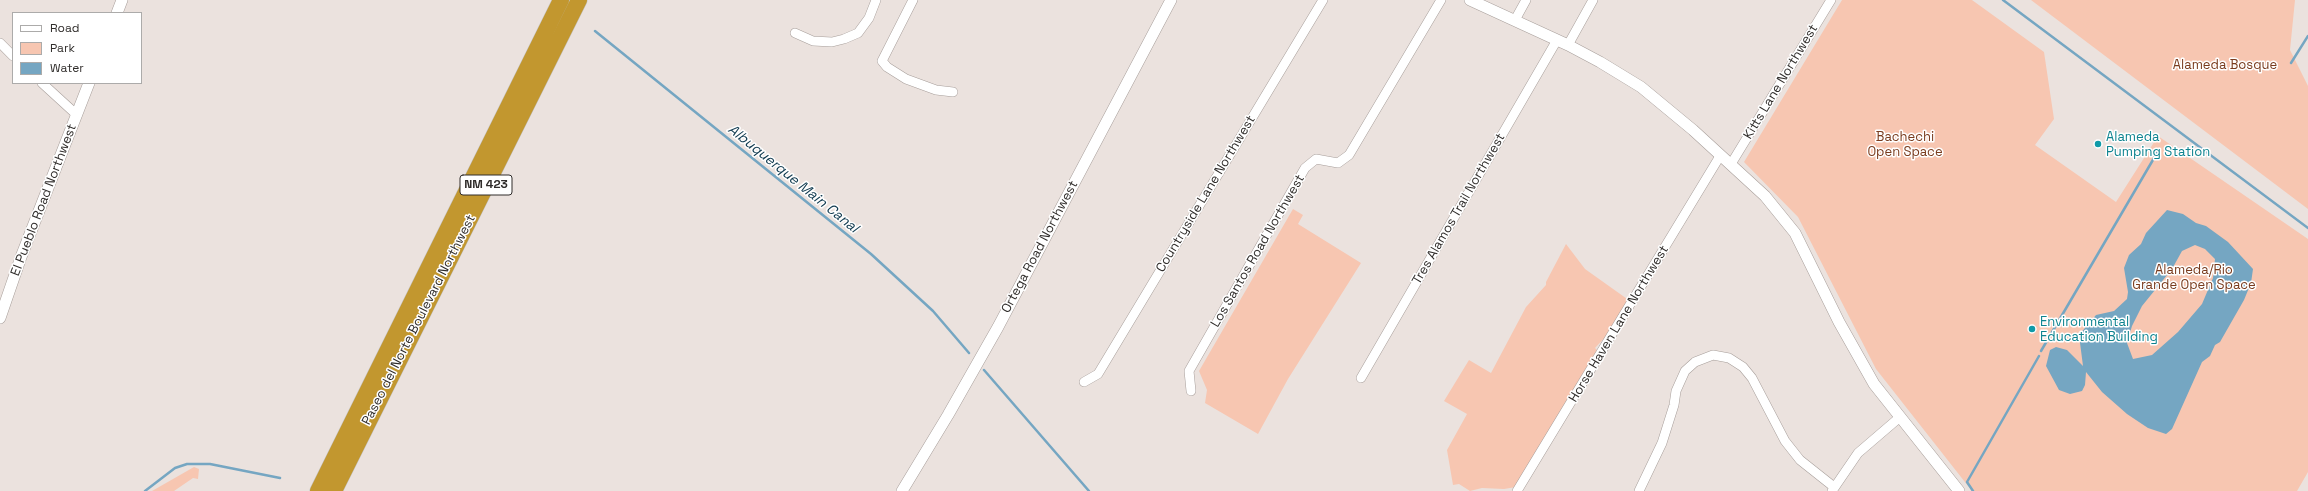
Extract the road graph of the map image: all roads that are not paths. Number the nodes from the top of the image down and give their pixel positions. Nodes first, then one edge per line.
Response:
1 (122, 0) edge
2 (561, 0) edge
3 (579, 0) edge
4 (876, 0) edge
5 (913, 0) edge
6 (1171, 0) edge
7 (1323, 0) edge
8 (1441, 0) edge
9 (1470, 0) edge
10 (1526, 0) edge
11 (1593, 0) edge
12 (1831, 0) edge
13 (117, 12) edge
14 (1515, 20) junction
15 (795, 33) dead end
16 (1557, 40) junction
17 (0, 43) edge
18 (1568, 45) junction
19 (12, 55) edge
20 (43, 84) edge
21 (89, 84) edge
22 (953, 92) dead end
23 (77, 115) junction
24 (1720, 156) junction
25 (1731, 164) junction
26 (0, 318) edge
27 (1361, 378) dead end
28 (1084, 382) dead end
29 (1191, 391) dead end
30 (1900, 417) junction
31 (1833, 489) edge
32 (318, 491) edge
33 (334, 491) edge
34 (902, 491) edge
35 (1517, 491) edge
36 (1639, 491) edge
37 (1959, 491) edge

1 - 13 street
2 - 32 highway, Paseo del Norte Boulevard Northwest / NM 423
3 - 33 highway, Paseo del Norte Boulevard Northwest / NM 423
4 - 15 street
5 - 22 street
6 - 34 street, Ortega Road Northwest
7 - 28 street, Countryside Lane Northwest
8 - 29 street, Los Santos Road Northwest
9 - 14 street
10 - 14 street
11 - 18 street
12 - 25 street, Kitts Lane Northwest
14 - 16 street
16 - 18 street
16 - 27 street, Tres Alamos Trail Northwest
17 - 19 street
18 - 24 street
20 - 23 street
21 - 23 street, El Pueblo Road Northwest
23 - 26 street, El Pueblo Road Northwest
24 - 25 street
24 - 35 street, Horse Haven Lane Northwest
25 - 30 street
30 - 31 street
30 - 37 street
31 - 36 street

